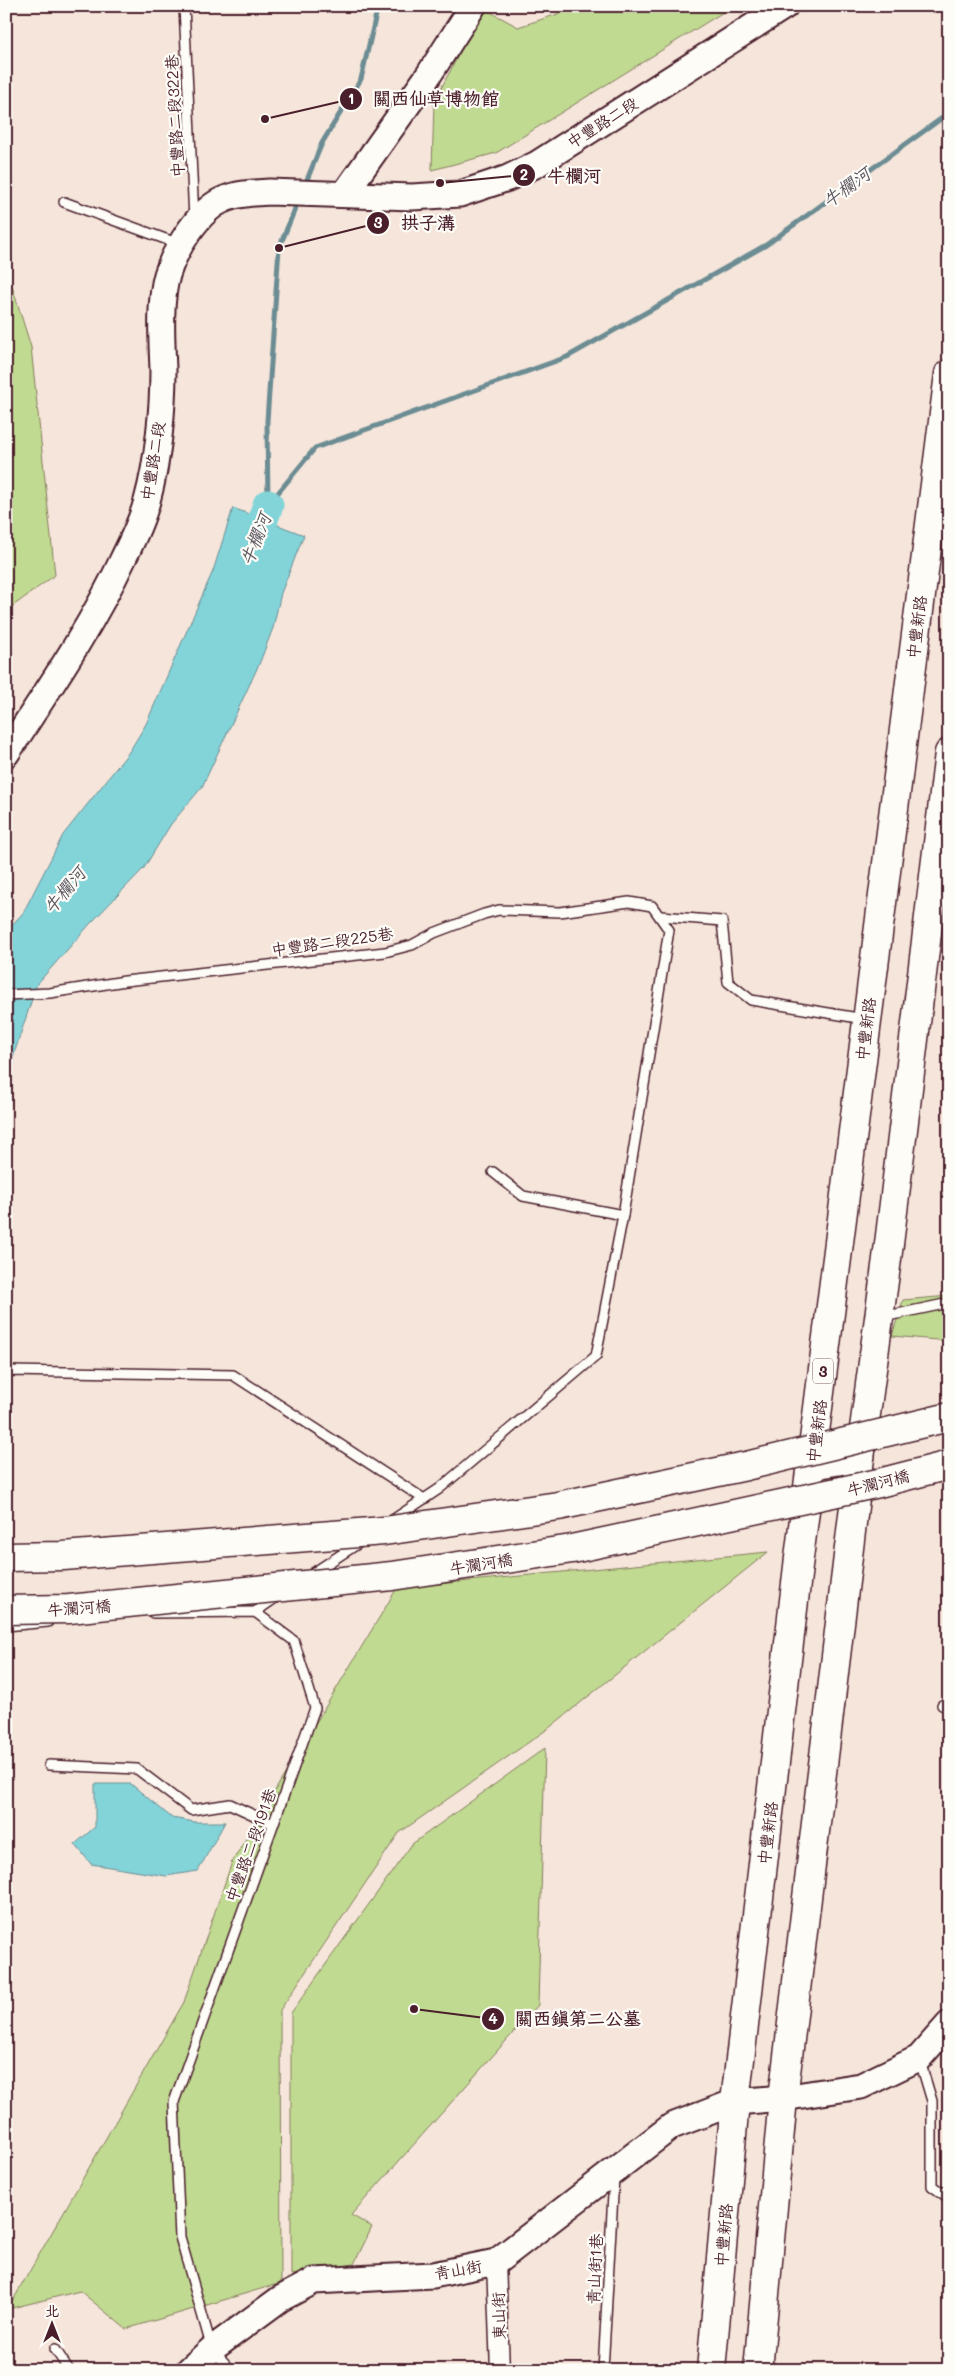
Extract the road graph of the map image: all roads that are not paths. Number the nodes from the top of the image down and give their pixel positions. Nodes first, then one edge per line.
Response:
1 (184, 6) edge
2 (473, 6) edge
3 (786, 6) edge
4 (345, 194) junction
5 (64, 202) dead end
6 (194, 224) junction
7 (182, 245) junction
8 (949, 374) edge
9 (949, 753) edge
10 (6, 754) edge
11 (661, 916) junction
12 (6, 995) edge
13 (866, 1019) junction
14 (493, 1172) dead end
15 (624, 1216) junction
16 (949, 1304) edge
17 (879, 1318) junction
18 (6, 1372) edge
19 (949, 1417) edge
20 (860, 1457) junction
21 (811, 1465) junction
22 (949, 1465) edge
23 (424, 1499) junction
24 (6, 1557) edge
25 (6, 1610) edge
26 (255, 1612) junction
27 (144, 1614) dead end
28 (56, 1622) dead end
29 (6, 1626) edge
30 (49, 1765) dead end
31 (273, 1824) junction
32 (949, 2024) edge
33 (919, 2058) junction
34 (783, 2098) junction
35 (736, 2102) junction
36 (615, 2169) junction
37 (949, 2198) edge
38 (496, 2262) junction
39 (55, 2349) dead end
40 (212, 2349) junction
41 (69, 2370) edge
42 (189, 2370) edge
43 (231, 2370) edge
44 (500, 2370) edge
45 (602, 2370) edge
46 (711, 2370) edge
47 (758, 2370) edge

1 - 6 lane, 中豐路二段322巷
2 - 4 street
3 - 4 street, 中豐路二段
4 - 6 street, 中豐路二段
5 - 7 lane
6 - 7 street, 中豐路二段
7 - 10 street, 中豐路二段
8 - 13 main road, 中豐新路 / 3
9 - 17 main road
11 - 12 lane, 中豐路二段225巷
11 - 13 lane
11 - 15 lane
13 - 21 main road, 中豐新路 / 3
14 - 15 lane
15 - 23 lane
16 - 17 lane
17 - 20 main road
18 - 23 lane
19 - 24 main road, bridge
20 - 21 main road
20 - 34 main road
21 - 35 main road, 中豐新路 / 3
22 - 25 main road, 牛瀾河橋, bridge
23 - 26 lane
26 - 27 lane
26 - 31 lane, 中豐路二段191巷
28 - 29 lane
30 - 31 lane
31 - 40 lane, 中豐路二段191巷
32 - 33 street
33 - 34 street, 青山街
33 - 37 lane
34 - 35 street, 青山街
34 - 47 main road
35 - 36 street, 青山街
35 - 46 main road, 中豐新路 / 3
36 - 38 street, 青山街
36 - 45 lane, 青山街1巷
38 - 40 street, 青山街
38 - 44 street, 東山街
39 - 41 lane
40 - 42 street, 青山街
40 - 43 lane

